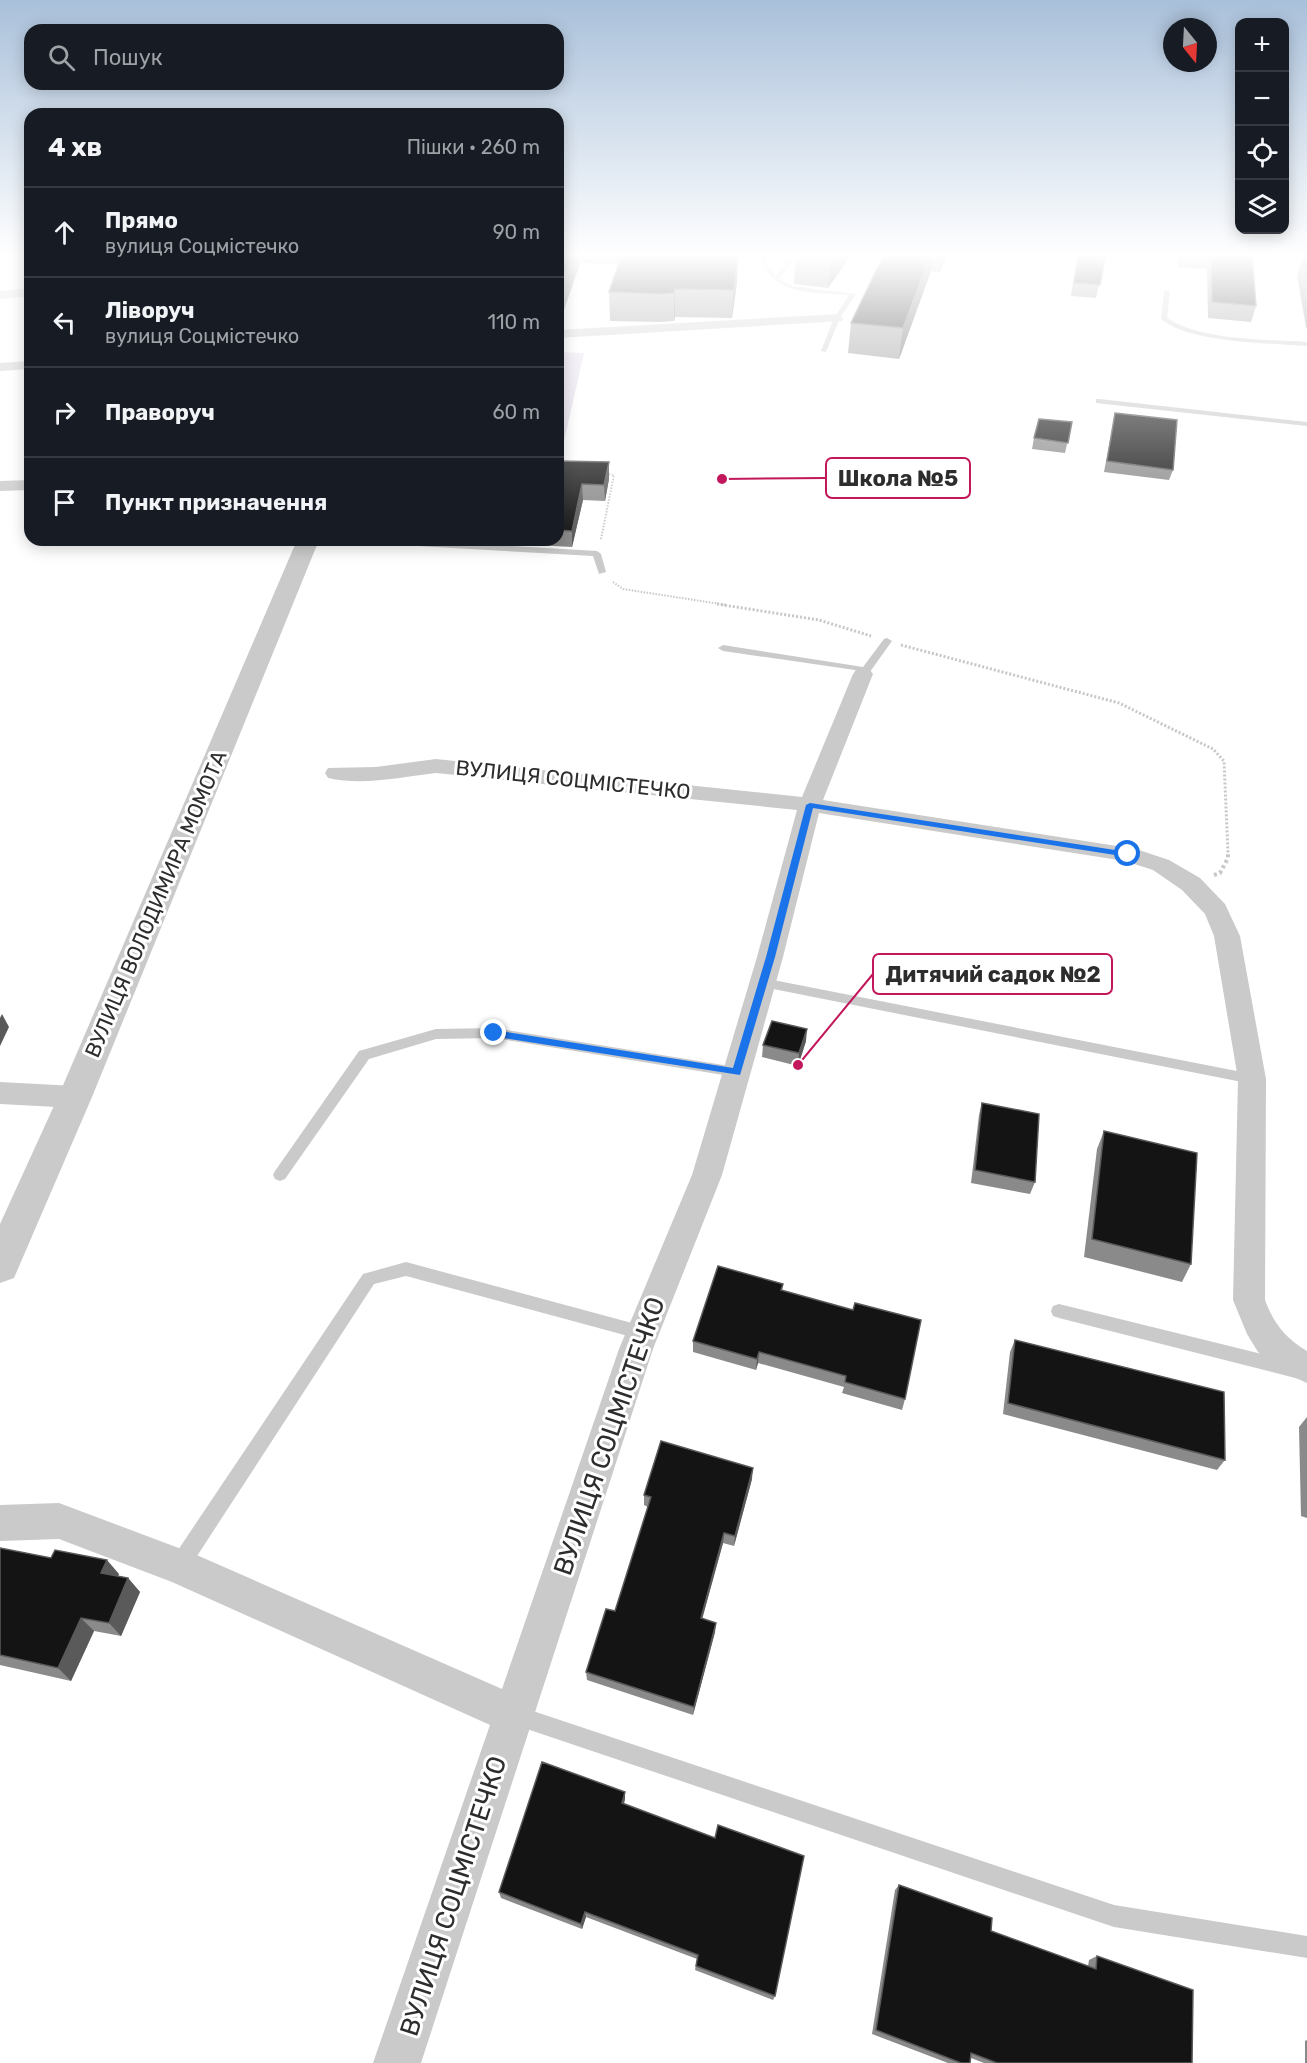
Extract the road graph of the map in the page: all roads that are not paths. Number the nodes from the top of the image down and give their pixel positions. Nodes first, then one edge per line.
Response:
1 (24, 365) edge
2 (0, 366) edge
3 (1099, 401) dead end
4 (1307, 424) edge
5 (24, 485) edge
6 (0, 486) edge
7 (305, 546) edge
8 (464, 546) edge
9 (602, 572) road end
10 (887, 641) road end
11 (723, 648) dead end
12 (863, 674) junction
13 (336, 773) dead end
14 (810, 805) junction
15 (763, 982) junction
16 (736, 1072) junction
17 (1252, 1079) junction
18 (0, 1093) edge
19 (75, 1096) junction
20 (280, 1175) dead end
21 (0, 1266) edge
22 (1059, 1311) dead end
23 (643, 1333) junction
24 (1307, 1368) edge
25 (1307, 1373) edge
26 (0, 1523) edge
27 (179, 1566) junction
28 (513, 1715) junction
29 (1307, 1947) edge
30 (398, 2063) edge

1 - 2 street
3 - 4 lane
5 - 6 street
7 - 19 street, ВУЛИЦЯ ВОЛОДИМИРА МОМОТА
8 - 9 lane
10 - 12 lane
11 - 12 lane
12 - 14 street, ВУЛИЦЯ СОЦМІСТЕЧКО
13 - 14 street, ВУЛИЦЯ СОЦМІСТЕЧКО
14 - 15 street, ВУЛИЦЯ СОЦМІСТЕЧКО
14 - 17 street, ВУЛИЦЯ СОЦМІСТЕЧКО
15 - 16 street, ВУЛИЦЯ СОЦМІСТЕЧКО
15 - 17 lane
16 - 20 lane
16 - 23 street, ВУЛИЦЯ СОЦМІСТЕЧКО
17 - 24 street, ВУЛИЦЯ СОЦМІСТЕЧКО
18 - 19 street
19 - 21 street, ВУЛИЦЯ ВОЛОДИМИРА МОМОТА
22 - 25 lane
23 - 27 lane
23 - 28 street, ВУЛИЦЯ СОЦМІСТЕЧКО
26 - 27 street
27 - 28 street
28 - 29 lane
28 - 30 street, ВУЛИЦЯ СОЦМІСТЕЧКО

